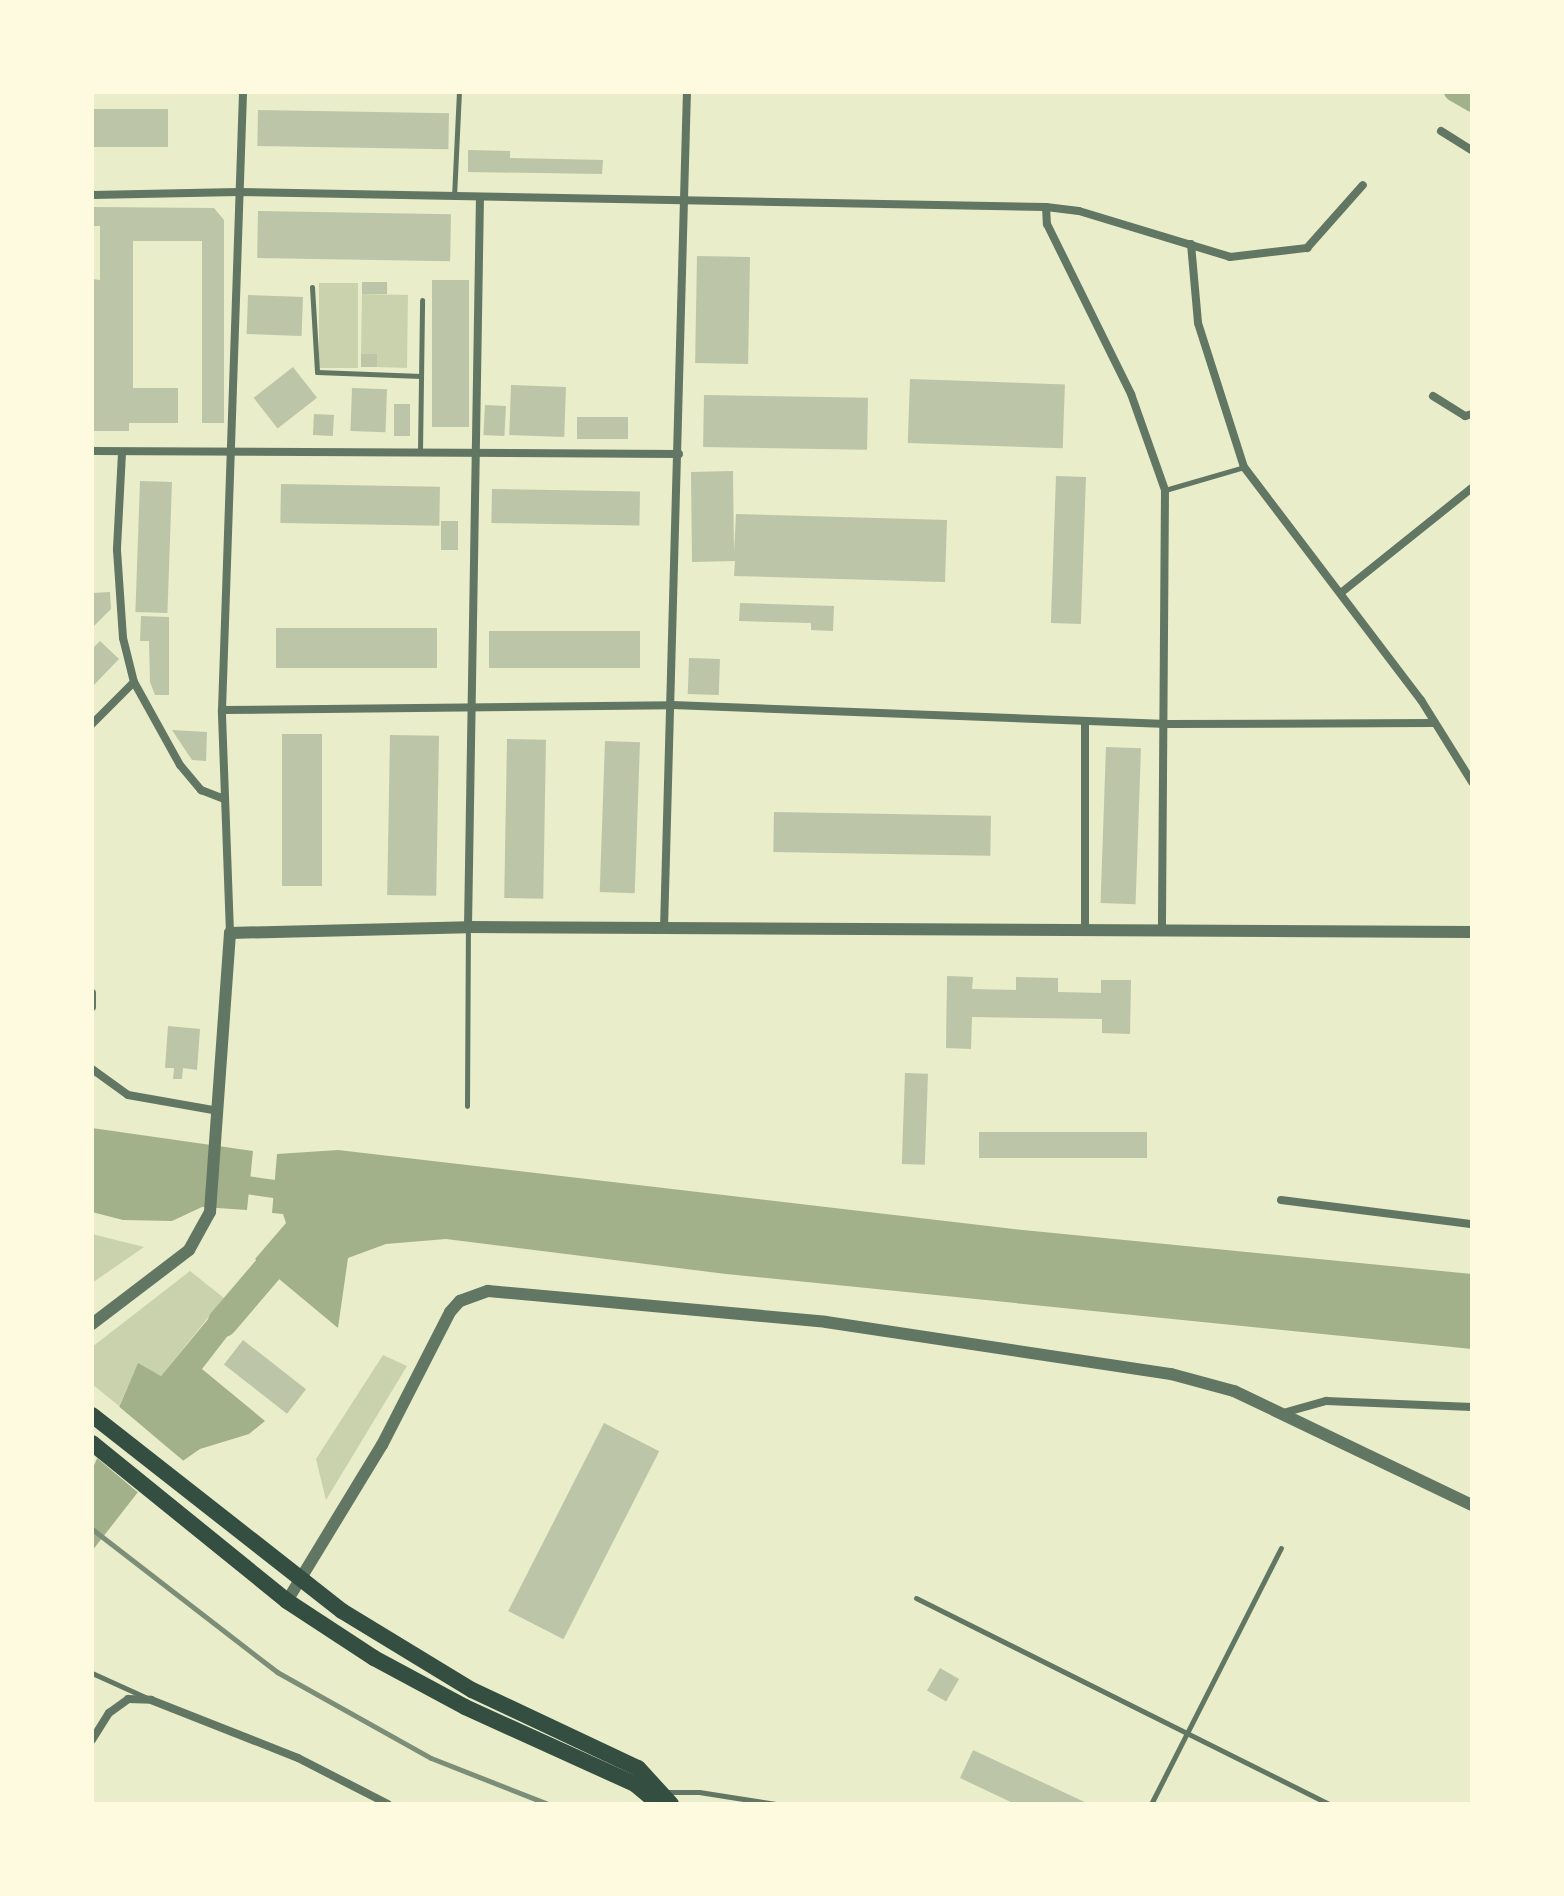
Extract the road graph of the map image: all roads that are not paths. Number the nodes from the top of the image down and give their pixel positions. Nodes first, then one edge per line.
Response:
1 (243, 92) edge
2 (459, 92) edge
3 (687, 92) edge
4 (1441, 131) dead end
5 (1472, 150) edge
6 (1363, 185) dead end
7 (238, 192) junction
8 (92, 195) edge
9 (454, 197) junction
10 (480, 197) junction
11 (685, 199) junction
12 (1046, 207) junction
13 (1191, 244) junction
14 (312, 287) dead end
15 (422, 300) dead end
16 (421, 376) junction
17 (1433, 396) dead end
18 (1472, 414) edge
19 (92, 451) edge
20 (420, 451) junction
21 (478, 451) junction
22 (122, 453) junction
23 (233, 454) junction
24 (679, 454) junction
25 (1244, 467) junction
26 (1472, 488) edge
27 (1165, 490) junction
28 (1342, 592) junction
29 (134, 682) junction
30 (672, 705) junction
31 (472, 707) junction
32 (222, 710) junction
33 (1085, 721) junction
34 (1433, 723) junction
35 (92, 724) edge
36 (1167, 724) junction
37 (1472, 782) edge
38 (224, 799) junction
39 (468, 927) junction
40 (664, 929) junction
41 (1085, 931) junction
42 (1162, 931) junction
43 (1472, 932) edge
44 (230, 933) junction
45 (92, 993) edge
46 (92, 1007) edge
47 (92, 1069) edge
48 (467, 1106) dead end
49 (220, 1111) junction
50 (1281, 1200) dead end
51 (1472, 1224) edge
52 (92, 1324) edge
53 (1472, 1407) edge
54 (1282, 1413) junction
55 (92, 1415) edge
56 (92, 1443) edge
57 (1472, 1505) edge
58 (1281, 1548) dead end
59 (300, 1582) junction
60 (916, 1598) dead end
61 (287, 1601) junction
62 (92, 1673) edge
63 (151, 1700) junction
64 (1189, 1734) junction
65 (92, 1740) edge
66 (660, 1798) edge
67 (388, 1804) edge
68 (776, 1804) edge
69 (1151, 1804) edge
70 (1329, 1804) edge

1 - 7 street
2 - 9 lane
3 - 11 street
4 - 5 street
6 - 13 street
7 - 8 street
7 - 9 street
7 - 23 street
9 - 10 street
10 - 11 street
10 - 21 street
11 - 12 street
11 - 24 street
12 - 13 street
12 - 27 street
13 - 25 street
14 - 16 lane
15 - 16 lane
16 - 20 lane
17 - 18 street
19 - 22 street
20 - 21 street
20 - 23 street
21 - 24 street
21 - 31 street
22 - 23 street
22 - 29 street
23 - 32 street
24 - 30 street
25 - 27 lane
25 - 28 street
26 - 28 street
27 - 36 street
28 - 34 street
29 - 35 street
29 - 38 street
30 - 31 street
30 - 33 street
30 - 40 street
31 - 32 street
31 - 39 street
32 - 38 street
33 - 36 street
33 - 41 street
34 - 36 street
34 - 37 street
36 - 42 street
38 - 44 street
39 - 40 street
39 - 44 street
39 - 48 lane
40 - 41 street
41 - 42 street
42 - 43 street
44 - 49 street
45 - 46 street
47 - 49 street
49 - 52 street
50 - 51 street
53 - 54 street
54 - 57 street
54 - 59 street
55 - 59 main road
56 - 61 main road
58 - 64 lane
59 - 61 street
59 - 66 main road
60 - 64 lane
61 - 66 main road
62 - 63 lane
63 - 65 street
63 - 67 street
64 - 69 lane
64 - 70 lane
66 - 68 lane

